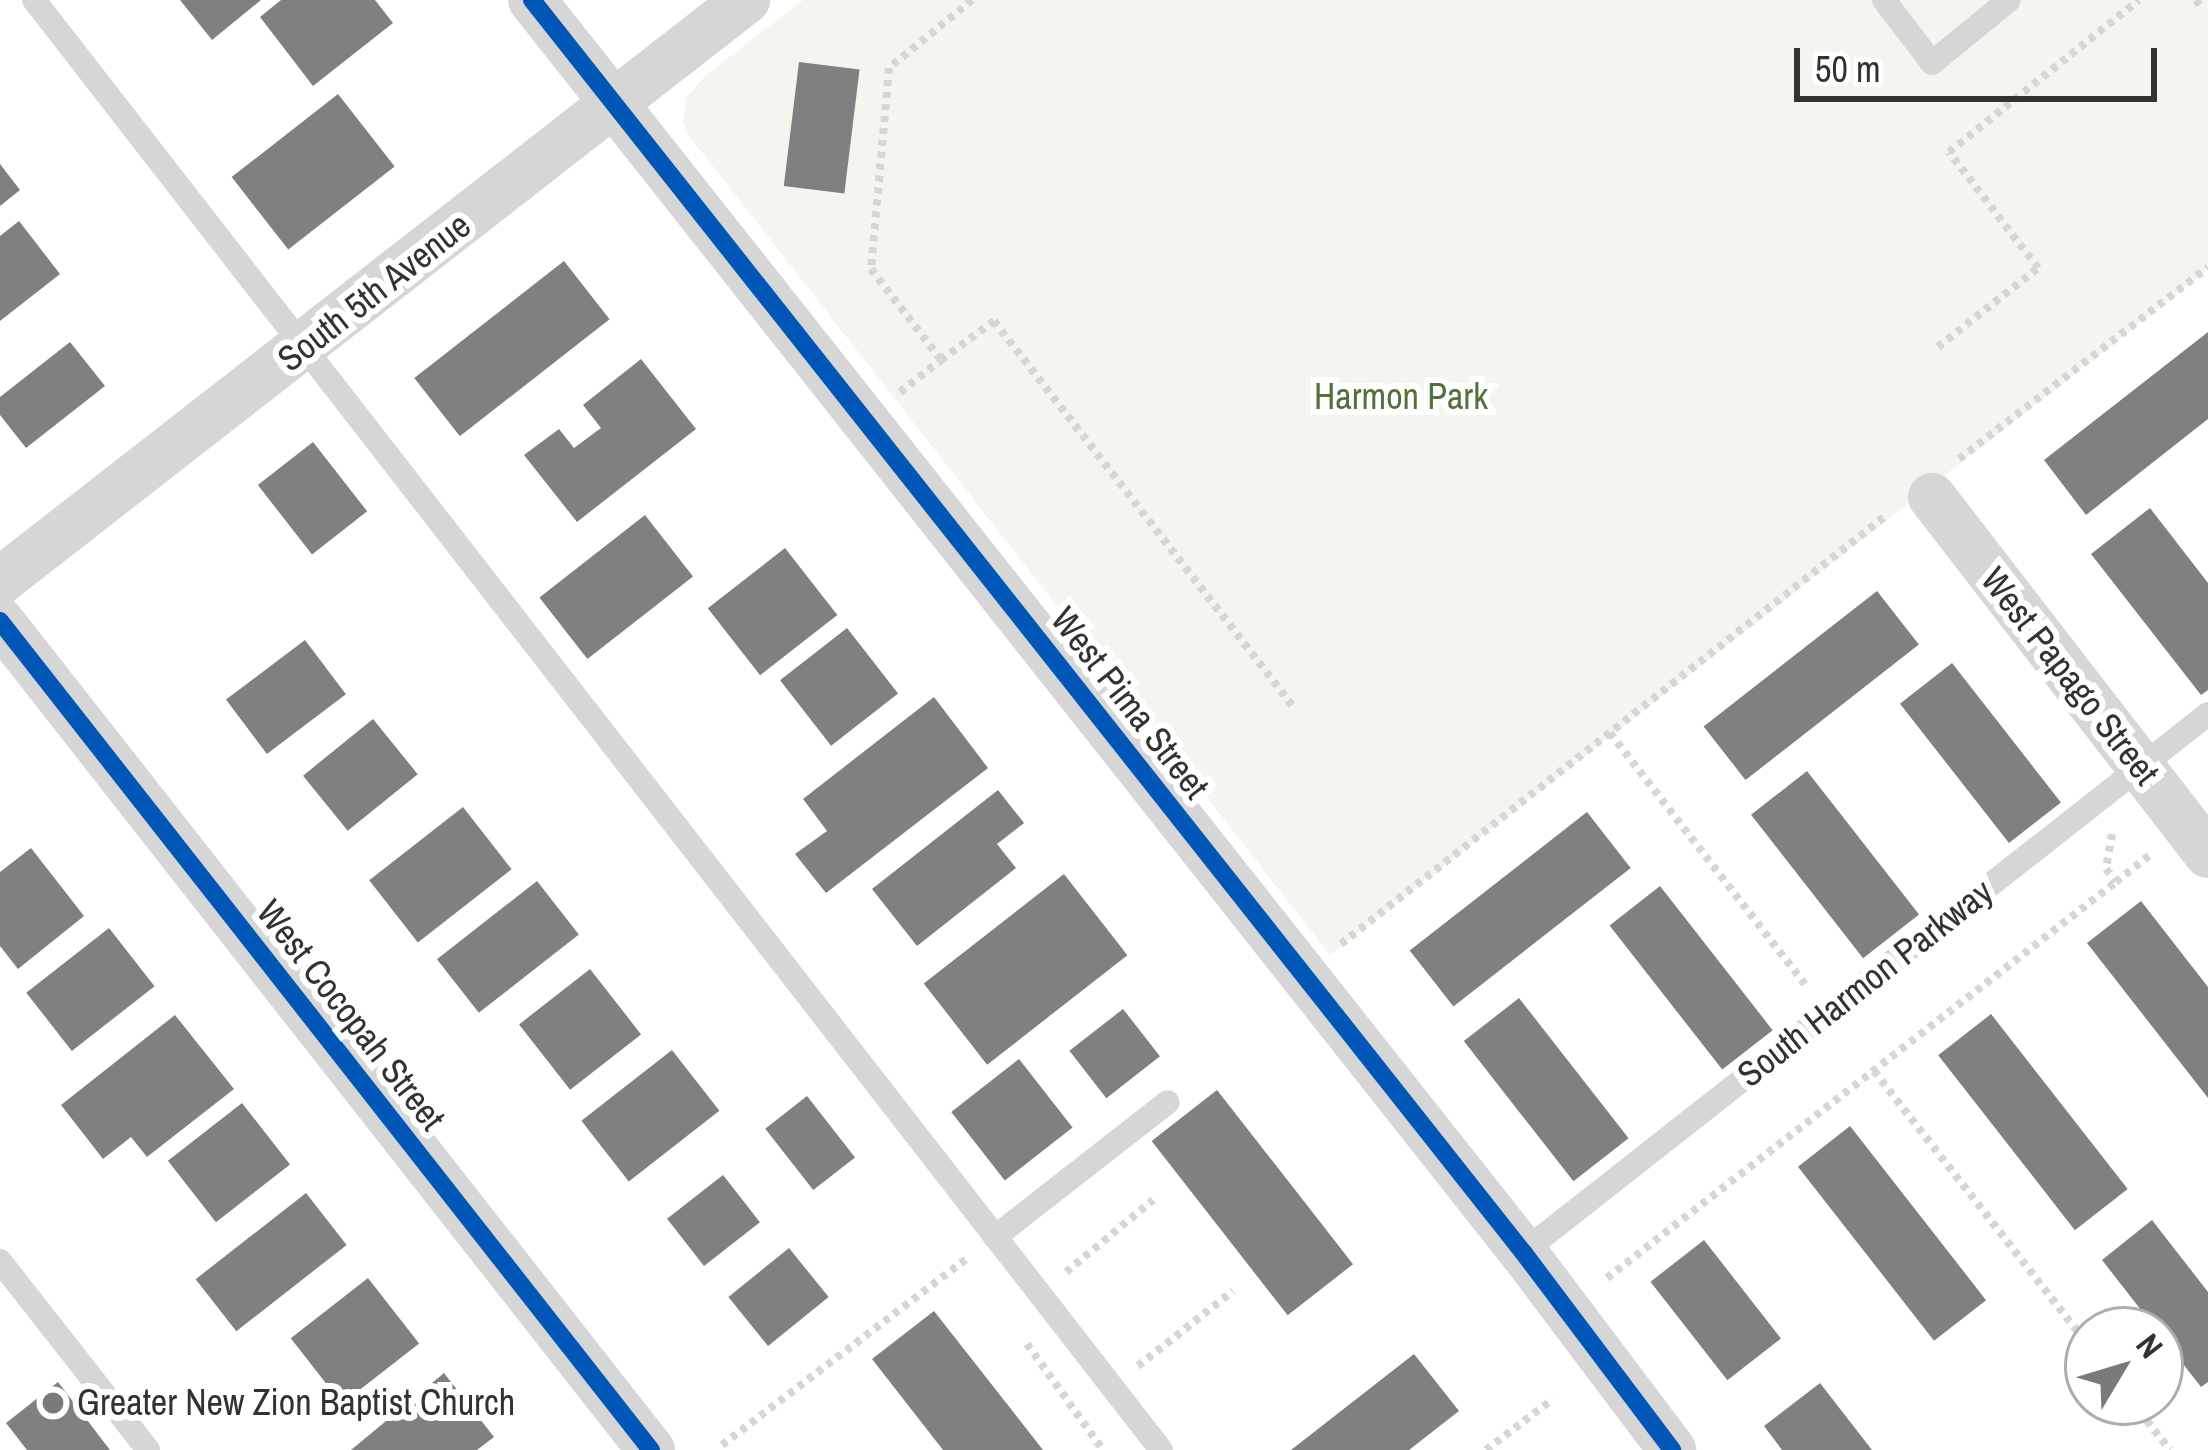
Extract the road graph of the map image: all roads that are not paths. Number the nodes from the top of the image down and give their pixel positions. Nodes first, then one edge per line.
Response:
1 (34, 0) edge
2 (532, 0) edge
3 (746, 0) edge
4 (1884, 0) edge
5 (2009, 0) edge
6 (613, 103) junction
7 (304, 347) junction
8 (1926, 490) road end
9 (0, 581) edge
10 (0, 621) edge
11 (2208, 714) edge
12 (2140, 767) junction
13 (2208, 854) edge
14 (1168, 1102) dead end
15 (995, 1237) junction
16 (1522, 1252) junction
17 (0, 1261) edge
18 (148, 1450) edge
19 (651, 1450) edge
20 (1161, 1450) edge
21 (1672, 1450) edge

1 - 7 lane
2 - 6 street, West Pima Street
3 - 6 street, South 5th Avenue
4 - 5 lane
6 - 7 street, South 5th Avenue
6 - 16 street, West Pima Street
7 - 9 street, South 5th Avenue
7 - 15 lane
8 - 12 street, West Papago Street
10 - 19 street, West Cocopah Street
11 - 12 lane, South Harmon Parkway
12 - 13 street, West Papago Street
12 - 16 lane, South Harmon Parkway
14 - 15 lane
15 - 20 lane
16 - 21 street, West Pima Street
17 - 18 lane

